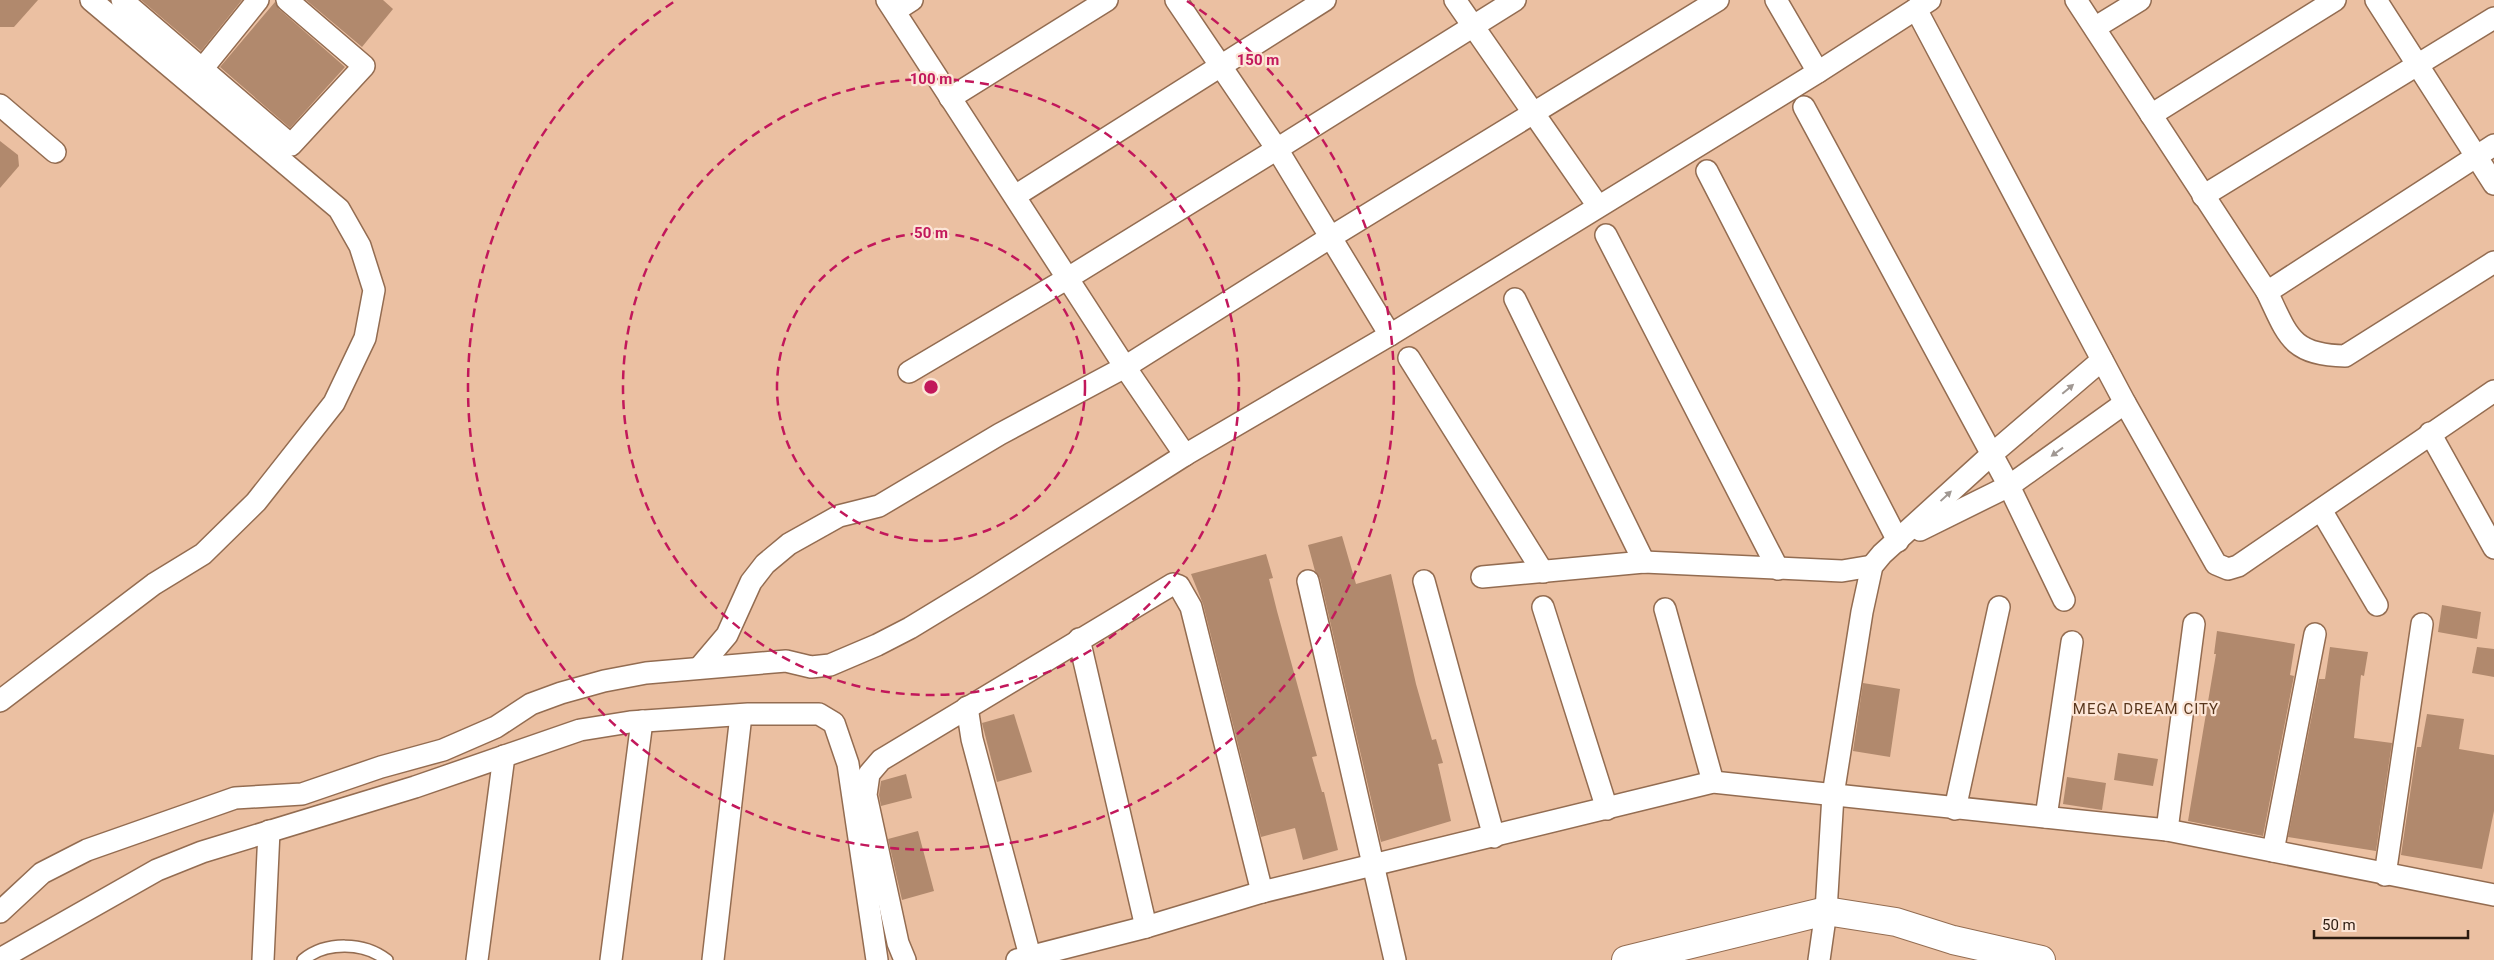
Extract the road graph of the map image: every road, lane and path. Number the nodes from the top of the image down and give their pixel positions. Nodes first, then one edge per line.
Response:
1 (91, 0) edge
2 (122, 0) edge
3 (258, 0) edge
4 (287, 0) edge
5 (1107, 0) edge
6 (1176, 0) edge
7 (1325, 0) edge
8 (1455, 0) edge
9 (1515, 0) edge
10 (1718, 0) edge
11 (1776, 0) edge
12 (2076, 0) edge
13 (2140, 0) edge
14 (2335, 0) edge
15 (2376, 0) edge
16 (898, 4) edge
17 (1923, 5) edge
18 (2494, 18) edge
19 (1472, 27) junction
20 (2096, 27) junction
21 (2418, 65) junction
22 (1220, 66) junction
23 (202, 68) junction
24 (1818, 72) junction
25 (950, 98) junction
26 (0, 105) edge
27 (1804, 107) dead end
28 (1534, 113) junction
29 (2151, 115) junction
30 (1278, 149) junction
31 (2485, 151) edge
32 (54, 152) dead end
33 (1707, 171) dead end
34 (2494, 184) edge
35 (1015, 196) junction
36 (2203, 196) junction
37 (1598, 206) junction
38 (1606, 235) dead end
39 (1332, 237) junction
40 (2494, 262) edge
41 (1068, 278) junction
42 (2267, 292) junction
43 (1515, 299) dead end
44 (1390, 335) junction
45 (1409, 358) dead end
46 (2102, 360) junction
47 (1126, 367) junction
48 (909, 372) dead end
49 (2494, 391) edge
50 (2125, 403) junction
51 (2430, 433) junction
52 (1992, 454) junction
53 (1185, 455) junction
54 (2009, 486) junction
55 (2321, 510) junction
56 (1898, 541) junction
57 (2494, 548) edge
58 (1644, 562) junction
59 (1872, 566) junction
60 (1778, 569) junction
61 (1543, 572) junction
62 (1482, 577) dead end
63 (1308, 581) dead end
64 (1424, 581) dead end
65 (2064, 600) dead end
66 (2377, 605) dead end
67 (1543, 607) dead end
68 (1999, 607) dead end
69 (1665, 609) dead end
70 (2194, 624) dead end
71 (2422, 624) dead end
72 (2315, 634) dead end
73 (1079, 639) junction
74 (2072, 642) dead end
75 (699, 668) junction
76 (0, 701) edge
77 (967, 707) junction
78 (741, 715) junction
79 (642, 721) junction
80 (504, 756) junction
81 (1713, 782) junction
82 (1833, 795) junction
83 (1607, 809) junction
84 (1956, 809) junction
85 (2046, 817) junction
86 (2167, 830) junction
87 (269, 831) junction
88 (1494, 837) junction
89 (2272, 851) junction
90 (1372, 866) junction
91 (2385, 875) junction
92 (1262, 892) junction
93 (2494, 895) edge
94 (1826, 911) junction
95 (0, 912) edge
96 (1146, 927) junction
97 (1023, 958) edge
98 (0, 959) edge
99 (263, 960) edge
100 (304, 960) edge
101 (387, 960) edge
102 (477, 960) edge
103 (611, 960) edge
104 (712, 960) edge
105 (878, 960) edge
106 (905, 960) edge
107 (1395, 960) edge
108 (1626, 960) edge
109 (1818, 960) edge
110 (2040, 960) edge

1 - 76 street
2 - 23 street
3 - 23 street
4 - 23 street
5 - 25 street
6 - 22 street
7 - 22 street
8 - 19 street
9 - 19 street
10 - 28 street
11 - 24 street
12 - 20 street
13 - 20 street
14 - 29 street
15 - 21 street
16 - 25 street
17 - 24 street
17 - 46 street
18 - 21 street
19 - 28 street
19 - 30 street
20 - 29 street
21 - 31 street
21 - 36 street
22 - 30 street
22 - 35 street
24 - 37 street
25 - 35 street
26 - 32 street
27 - 52 street
28 - 37 street
28 - 39 street
29 - 36 street
30 - 39 street
30 - 41 street
31 - 34 street
31 - 42 street
33 - 56 street
35 - 41 street
36 - 42 street
37 - 44 street
38 - 60 street
39 - 44 street
39 - 47 street
40 - 42 street
41 - 47 street
41 - 48 street
43 - 58 street
44 - 53 street
45 - 61 street
46 - 50 street
52 -> 46 street
47 - 53 street
47 - 75 street
49 - 51 street
50 -> 54 street
50 - 55 street
51 - 55 street
51 - 57 street
52 - 54 street
56 -> 52 street
53 - 75 street
54 - 56 street
54 - 65 street
55 - 66 street
56 - 59 street
58 - 60 street
58 - 61 street
59 - 60 street
59 - 82 street
61 - 62 street
63 - 90 street
64 - 88 street
67 - 83 street
68 - 84 street
69 - 81 street
70 - 86 street
71 - 91 street
72 - 89 street
73 - 77 street
73 - 92 street
73 - 96 street
74 - 85 street
75 - 95 street
77 - 97 street
77 - 106 street
78 - 79 street
78 - 104 street
78 - 105 street
79 - 80 street
79 - 103 street
80 - 87 street
80 - 102 street
81 - 82 street
81 - 83 street
82 - 84 street
82 - 94 street
83 - 88 street
84 - 85 street
85 - 86 street
86 - 89 street
87 - 98 street
87 - 99 street
88 - 90 street
89 - 91 street
90 - 92 street
90 - 107 street
91 - 93 street
92 - 96 street
94 - 108 main road
94 - 109 street
94 - 110 main road
96 - 97 street
100 - 101 lane

